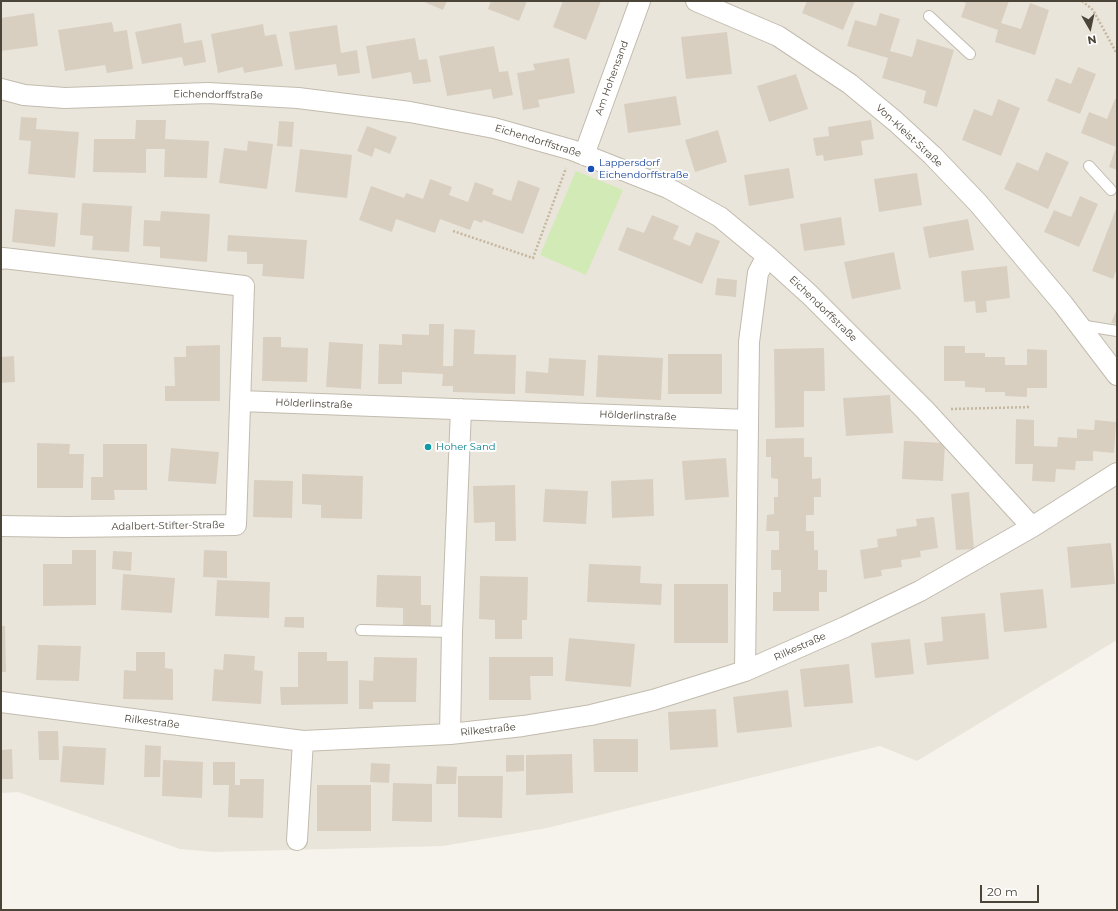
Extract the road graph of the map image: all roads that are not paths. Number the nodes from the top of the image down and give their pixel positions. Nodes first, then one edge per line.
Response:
1 (640, 1) edge
2 (696, 1) edge
3 (929, 16) dead end
4 (970, 54) dead end
5 (1, 89) edge
6 (578, 153) junction
7 (1089, 166) dead end
8 (1111, 190) dead end
9 (767, 256) junction
10 (1, 259) edge
11 (1078, 325) junction
12 (1117, 331) edge
13 (1117, 375) edge
14 (240, 401) junction
15 (461, 410) junction
16 (748, 420) junction
17 (1117, 472) edge
18 (1, 526) edge
19 (1032, 527) junction
20 (361, 630) dead end
21 (452, 632) junction
22 (745, 671) junction
23 (1, 702) edge
24 (450, 734) junction
25 (303, 741) junction
26 (297, 840) dead end

1 - 6 street, Am Hohensand
2 - 11 street, Von-Kleist-Straße
3 - 4 lane
5 - 6 street, Eichendorffstraße
6 - 9 street, Eichendorffstraße
7 - 8 lane
9 - 16 street
9 - 19 street, Eichendorffstraße
10 - 14 street
11 - 12 lane
11 - 13 street, Von-Kleist-Straße
14 - 15 street, Hölderlinstraße
14 - 18 street, Adalbert-Stifter-Straße
15 - 16 street, Hölderlinstraße
15 - 21 street, Rilkestraße
16 - 22 street
17 - 19 street, Rilkestraße
19 - 22 street, Rilkestraße
20 - 21 lane
21 - 24 street, Rilkestraße
22 - 24 street, Rilkestraße
23 - 25 street, Rilkestraße
24 - 25 street, Rilkestraße
25 - 26 street

